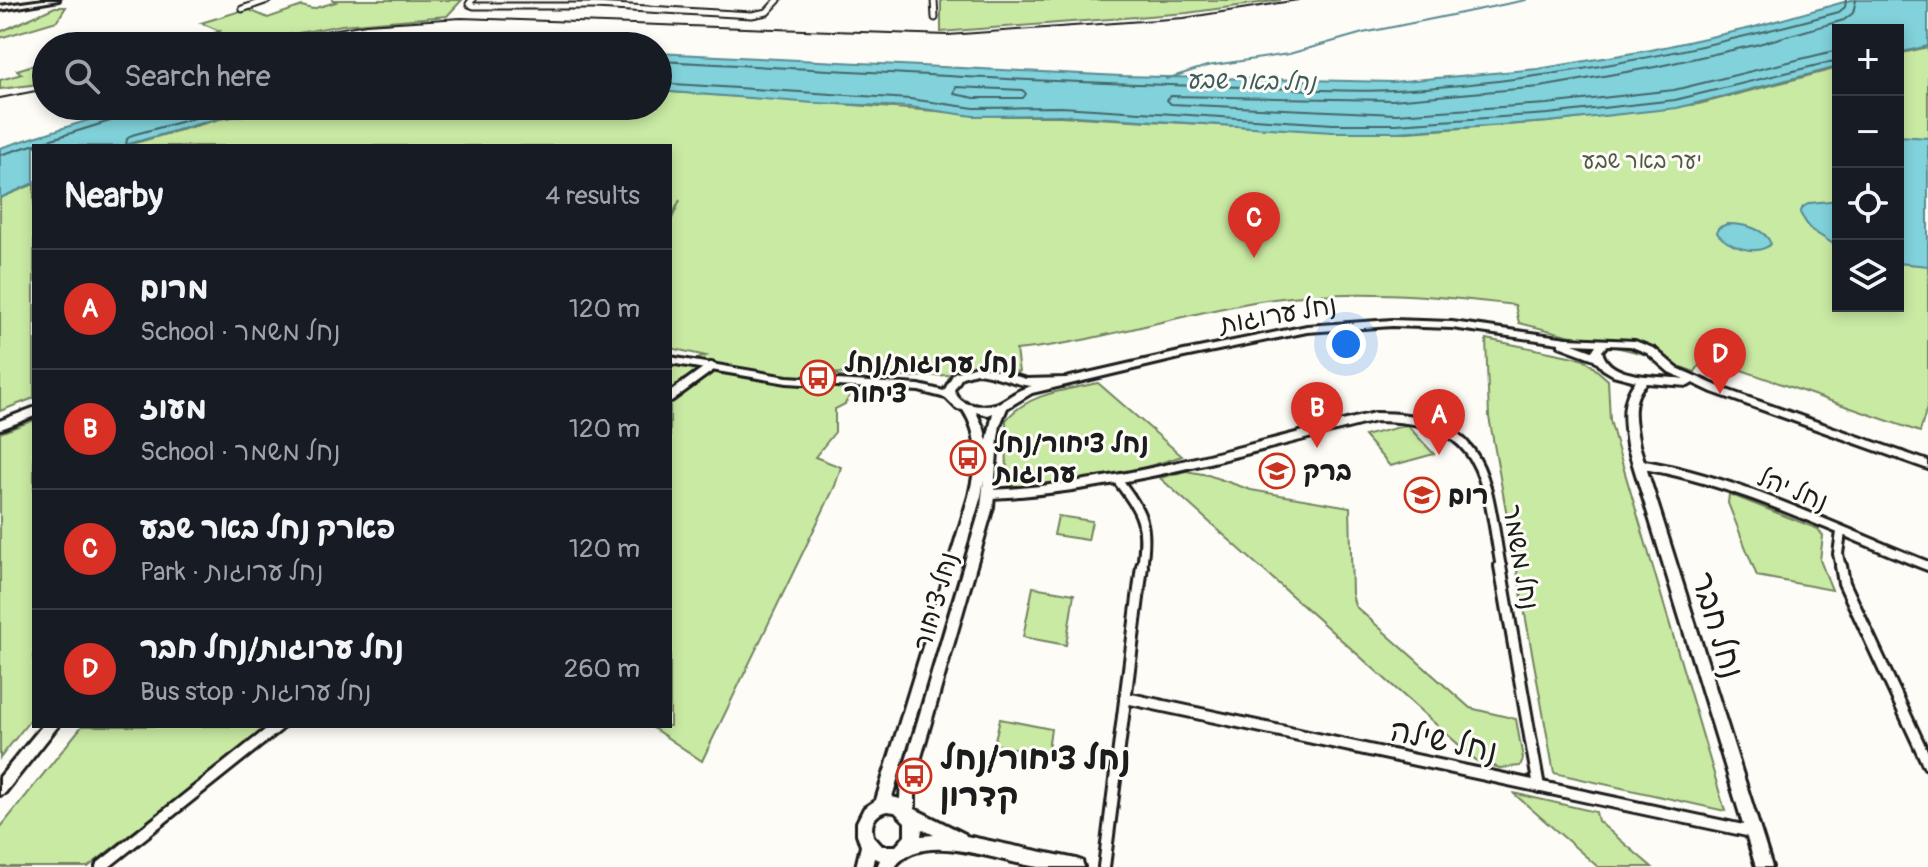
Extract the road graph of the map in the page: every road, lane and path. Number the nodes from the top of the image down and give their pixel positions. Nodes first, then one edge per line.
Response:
1 (42, 0) edge
2 (56, 0) edge
3 (268, 0) edge
4 (599, 0) edge
5 (778, 0) edge
6 (934, 0) edge
7 (471, 1) edge
8 (595, 6) junction
9 (0, 7) edge
10 (242, 9) dead end
11 (935, 18) dead end
12 (1548, 339) junction
13 (1603, 344) junction
14 (1598, 357) junction
15 (672, 360) edge
16 (1663, 364) junction
17 (711, 367) junction
18 (1613, 372) junction
19 (1004, 375) junction
20 (955, 378) junction
21 (1657, 378) junction
22 (1644, 380) junction
23 (1065, 381) junction
24 (901, 386) junction
25 (1720, 391) junction
26 (672, 396) edge
27 (951, 396) junction
28 (1630, 398) junction
29 (1007, 402) junction
30 (968, 409) junction
31 (32, 413) edge
32 (0, 425) edge
33 (1638, 464) junction
34 (1928, 465) edge
35 (1117, 479) junction
36 (990, 494) junction
37 (1841, 532) junction
38 (1928, 566) edge
39 (1126, 698) junction
40 (49, 728) edge
41 (275, 728) edge
42 (1927, 760) edge
43 (1539, 787) junction
44 (0, 788) edge
45 (882, 805) junction
46 (909, 813) junction
47 (1752, 832) junction
48 (974, 845) junction
49 (869, 846) junction
50 (902, 848) junction
51 (101, 867) edge
52 (864, 867) edge
53 (885, 867) edge
54 (1076, 867) edge
55 (1104, 867) edge
56 (1764, 867) edge

1 - 9 street
2 - 9 street
3 - 10 street
4 - 8 street
5 - 8 street
6 - 11 street
7 - 8 street
12 - 13 street, נחל ערוגות
12 - 14 street, נחל ערוגות
12 - 23 street, נחל ערוגות
13 - 14 street
13 - 16 street, נחל ערוגות
14 - 18 street, נחל חבר
15 - 17 street
16 - 21 street
16 - 25 street
17 - 24 street
17 - 26 street
18 - 22 street
18 - 28 street, נחל חבר
19 - 20 street
19 - 23 street, נחל ערוגות
19 - 29 street
20 - 24 street
20 - 27 street
21 - 22 street
21 - 25 street
22 - 28 street
23 - 29 street, נחל ערוגות
24 - 27 street
25 - 34 street
27 - 30 street
28 - 33 street, נחל חבר
29 - 30 street
29 - 36 street, נחל ציחור
30 - 45 street, נחל ציחור
31 - 32 street
33 - 37 street, נחל יהל
33 - 47 street, נחל חבר
35 - 36 street, נחל משמר
35 - 39 street
35 - 43 street, נחל משמר
36 - 46 street, נחל ציחור
37 - 38 street, נחל יהל
37 - 42 street
39 - 43 street, נחל שילה
39 - 55 street
40 - 44 street
41 - 51 street
43 - 47 street, נחל שילה
45 - 46 street
45 - 49 street
46 - 48 street
46 - 50 street
47 - 56 street, נחל חבר
48 - 50 street
48 - 54 street
49 - 50 street
49 - 52 street
50 - 53 street

